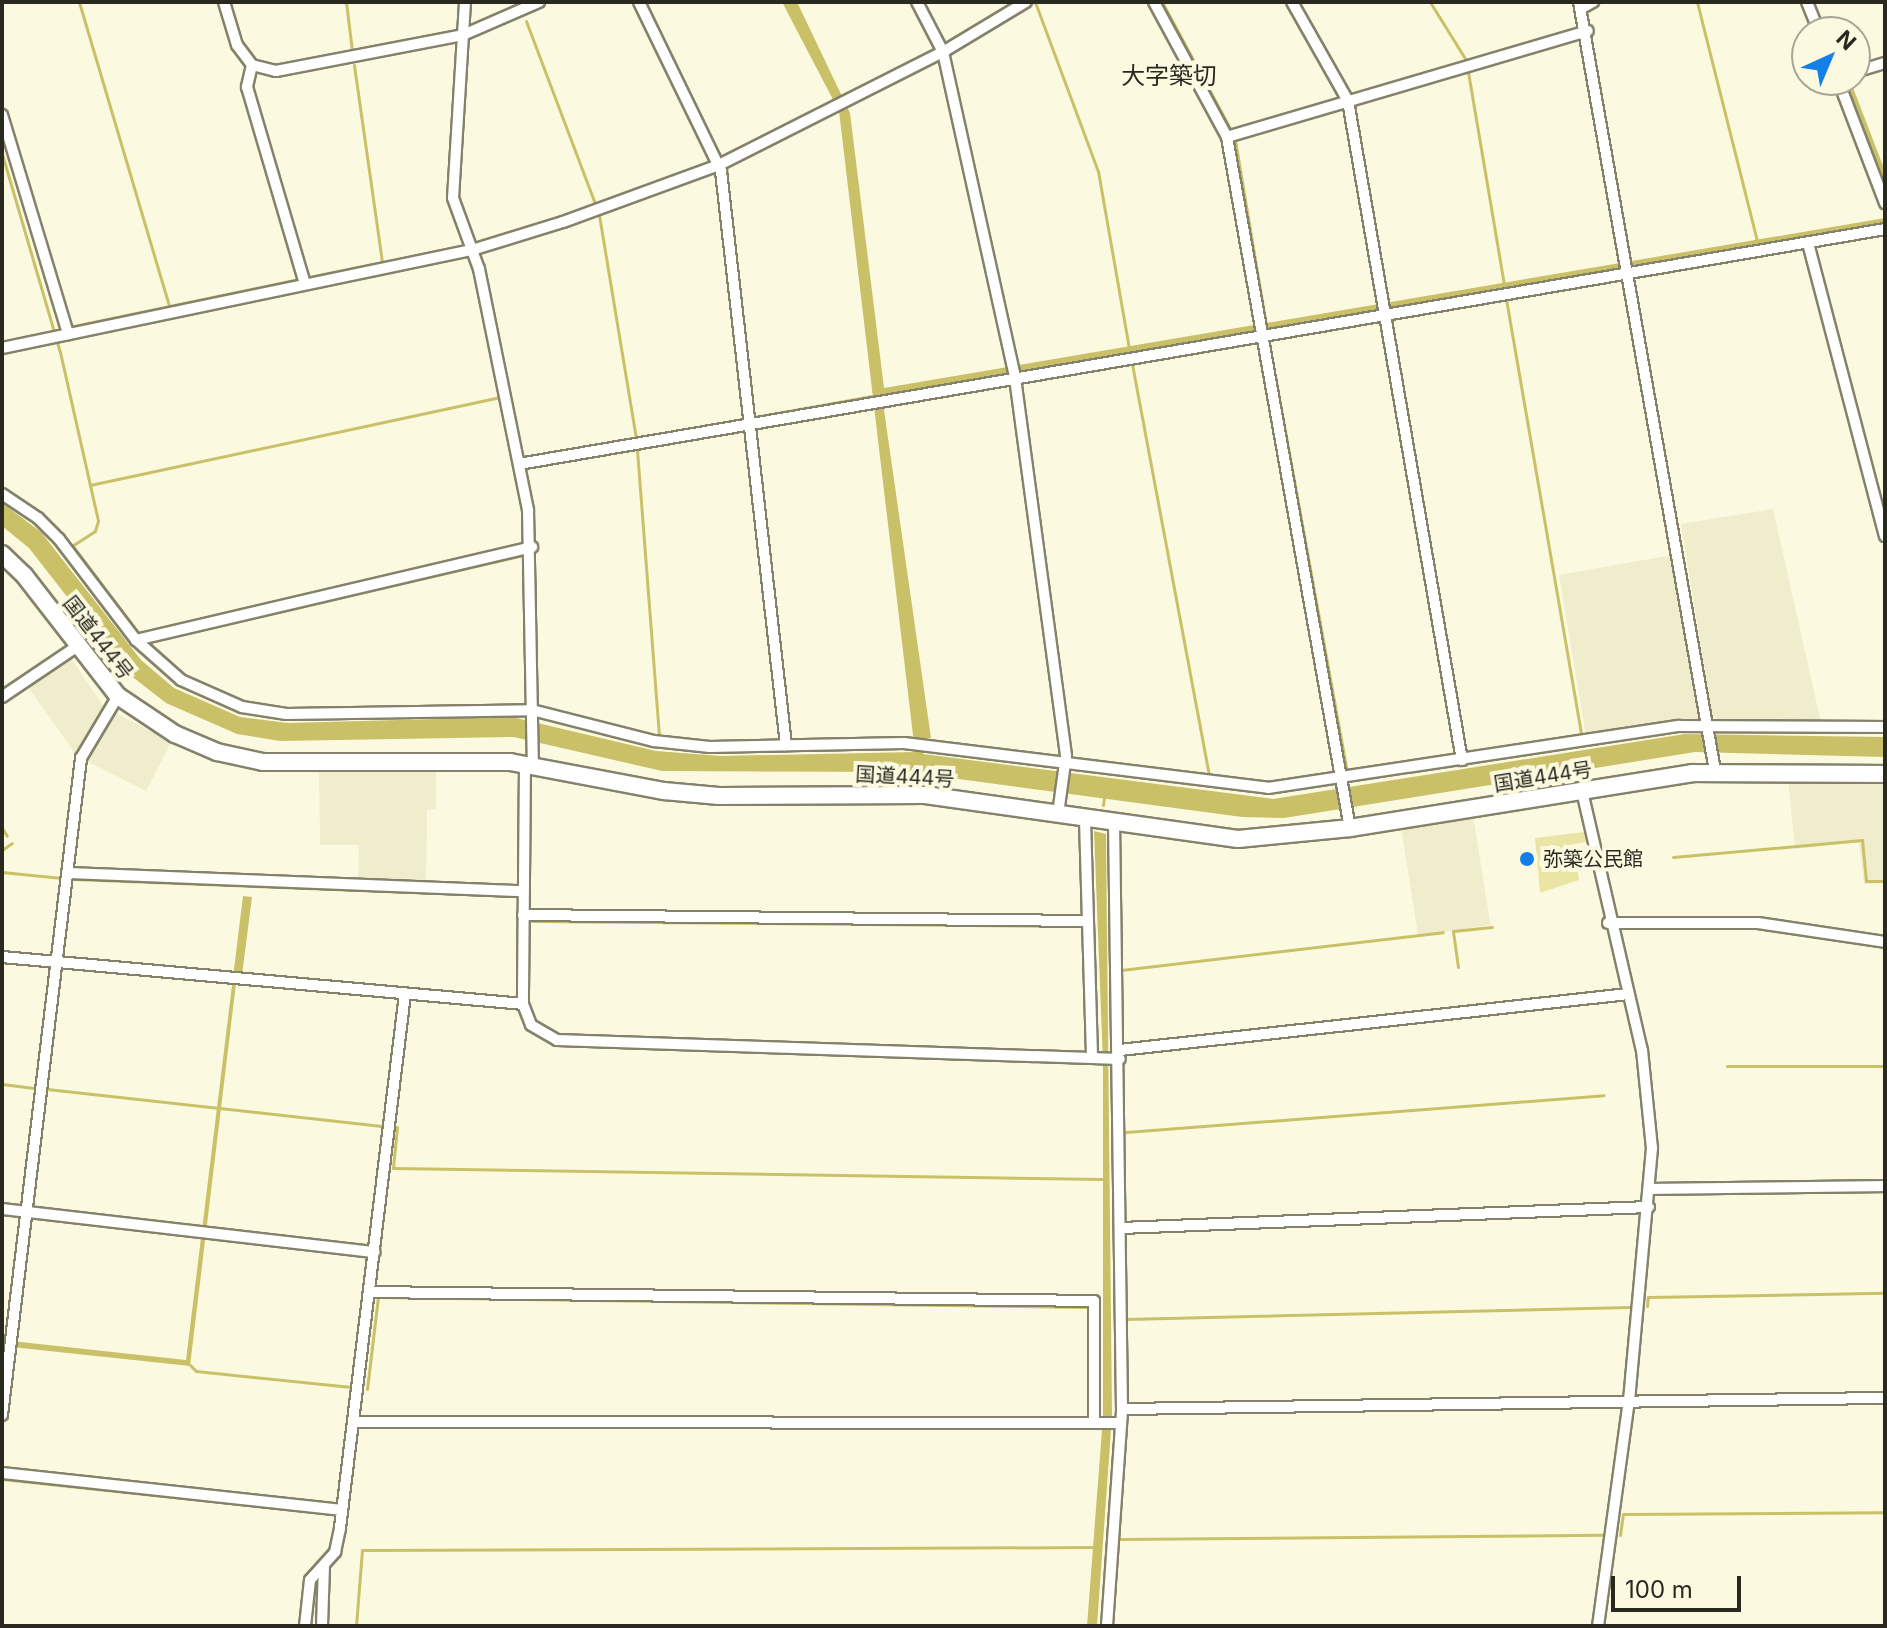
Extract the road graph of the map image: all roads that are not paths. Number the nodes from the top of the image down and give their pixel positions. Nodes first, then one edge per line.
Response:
1 (224, 2) edge
2 (465, 2) edge
3 (539, 2) edge
4 (639, 2) edge
5 (917, 2) edge
6 (1026, 2) edge
7 (1154, 2) edge
8 (1292, 2) edge
9 (1593, 2) edge
10 (1581, 5) edge
11 (1588, 31) junction
12 (463, 35) junction
13 (943, 52) junction
14 (252, 65) junction
15 (1844, 96) edge
16 (1348, 101) junction
17 (2, 115) edge
18 (1227, 137) junction
19 (719, 165) junction
20 (1885, 203) edge
21 (1885, 229) edge
22 (1808, 243) junction
23 (472, 250) junction
24 (1629, 267) junction
25 (305, 284) junction
26 (1385, 309) junction
27 (1262, 330) junction
28 (60, 336) junction
29 (2, 348) edge
30 (1014, 372) junction
31 (749, 423) junction
32 (519, 464) junction
33 (2, 494) edge
34 (1885, 536) edge
35 (532, 547) junction
36 (3, 554) edge
37 (136, 640) junction
38 (76, 647) junction
39 (118, 696) junction
40 (2, 697) edge
41 (532, 711) junction
42 (1709, 727) junction
43 (1885, 727) edge
44 (786, 745) junction
45 (530, 760) junction
46 (1462, 760) junction
47 (1714, 764) junction
48 (1065, 766) junction
49 (1885, 774) edge
50 (1343, 782) junction
51 (1582, 791) junction
52 (1059, 806) junction
53 (1088, 819) junction
54 (1348, 820) junction
55 (1112, 823) junction
56 (68, 873) junction
57 (524, 891) junction
58 (523, 915) junction
59 (1088, 921) junction
60 (1608, 923) junction
61 (1885, 942) edge
62 (2, 957) edge
63 (56, 964) junction
64 (405, 994) junction
65 (1628, 994) junction
66 (523, 1004) junction
67 (1118, 1056) junction
68 (1096, 1058) junction
69 (1885, 1186) edge
70 (1651, 1189) junction
71 (1649, 1207) junction
72 (2, 1209) edge
73 (27, 1212) junction
74 (1121, 1228) junction
75 (375, 1252) junction
76 (370, 1292) junction
77 (1885, 1398) edge
78 (1629, 1400) junction
79 (1122, 1409) junction
80 (2, 1415) edge
81 (355, 1422) junction
82 (1096, 1423) junction
83 (1118, 1423) junction
84 (2, 1473) edge
85 (342, 1510) junction
86 (324, 1566) junction
87 (305, 1626) edge
88 (322, 1626) edge
89 (1107, 1626) edge
90 (1598, 1626) edge

1 - 14 street
2 - 12 street
3 - 12 street
4 - 19 street
5 - 13 street
6 - 13 street
7 - 18 street
8 - 16 street
9 - 10 street
10 - 11 street
11 - 16 street
11 - 24 street
12 - 14 street
12 - 23 street
13 - 19 street
13 - 30 street
14 - 25 street
15 - 20 street
16 - 18 street
16 - 26 street
17 - 28 street
18 - 27 street
19 - 23 street
19 - 31 street
21 - 22 street
22 - 24 street
22 - 34 street
23 - 25 street
23 - 32 street
24 - 26 street
24 - 42 street
25 - 28 street
26 - 27 street
26 - 46 street
27 - 30 street
27 - 50 street
28 - 29 street
30 - 31 street
30 - 48 street
31 - 32 street
31 - 44 street
32 - 35 street
33 - 37 street
35 - 37 street
35 - 41 street
36 - 38 highway, 国道444号
37 - 41 street
38 - 39 highway, 国道444号
38 - 40 street
39 - 45 highway, 国道444号
39 - 56 street
41 - 44 street
41 - 45 street
42 - 43 street
42 - 46 street
42 - 47 street
44 - 48 street
45 - 52 highway, 国道444号
45 - 57 street
46 - 50 street
47 - 49 highway, 国道444号
47 - 51 highway, 国道444号
48 - 50 street
48 - 52 street
50 - 54 street
51 - 54 highway, 国道444号
51 - 60 street
52 - 53 highway, 国道444号
53 - 55 highway, 国道444号
53 - 59 street
54 - 55 highway, 国道444号
55 - 67 street
56 - 57 street
56 - 63 street
57 - 58 street
58 - 59 street
58 - 66 street
59 - 68 street
60 - 61 street
60 - 65 street
62 - 63 street
63 - 64 street
63 - 73 street
64 - 66 street
64 - 75 street
65 - 67 street
65 - 70 street
66 - 68 street
67 - 68 street
67 - 74 street
69 - 70 street
70 - 71 street
71 - 74 street
71 - 78 street
72 - 73 street
73 - 75 street
73 - 80 street
74 - 79 street
75 - 76 street
76 - 81 street
76 - 82 street
77 - 78 street
78 - 79 street
78 - 90 street
79 - 83 street
81 - 82 street
81 - 85 street
82 - 83 street
83 - 89 street
84 - 85 street
85 - 86 street
86 - 87 street
86 - 88 street

